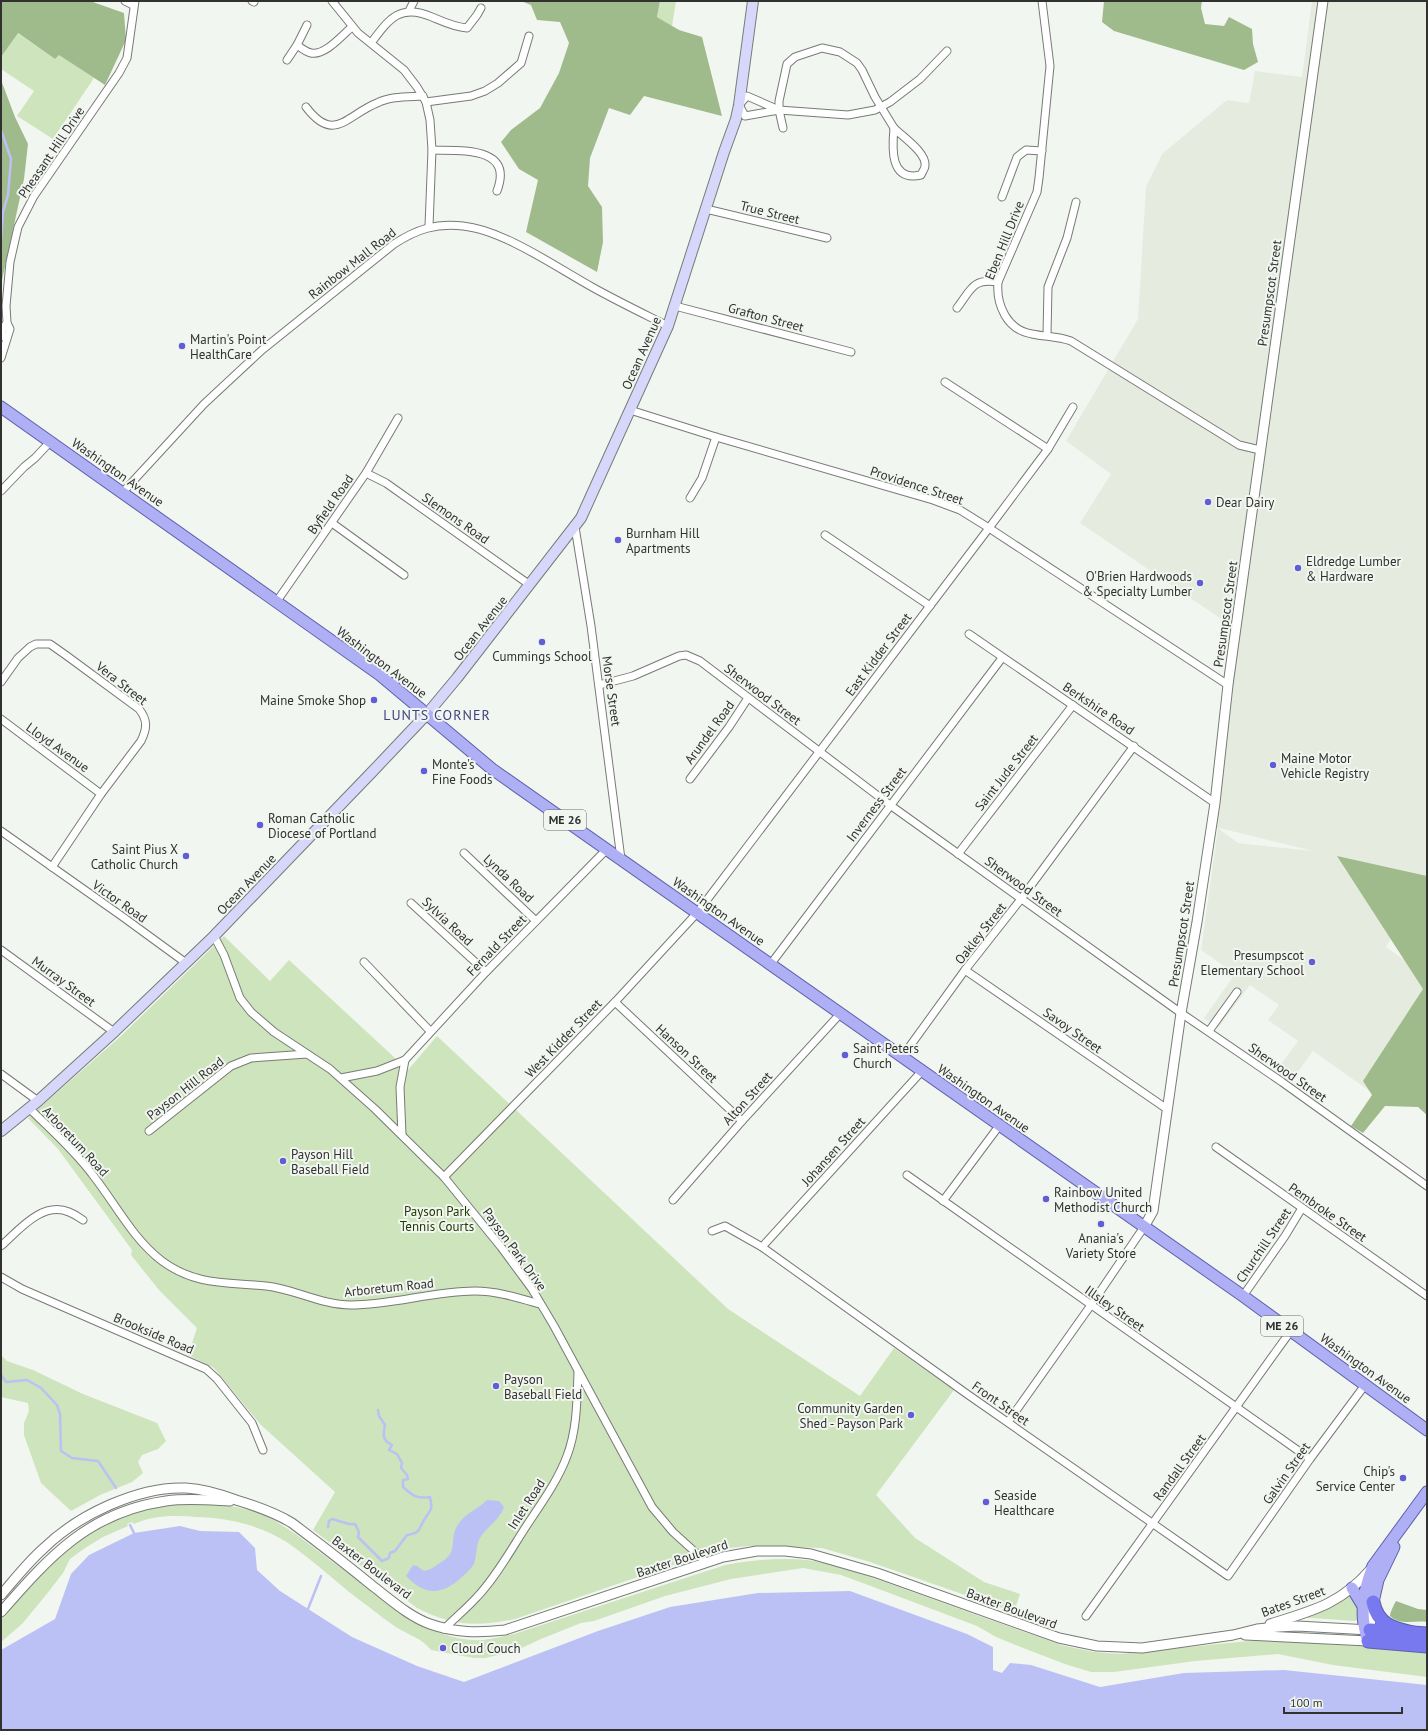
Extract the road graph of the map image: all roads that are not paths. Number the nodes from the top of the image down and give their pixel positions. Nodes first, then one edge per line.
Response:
1 (125, 1) edge
2 (332, 1) edge
3 (414, 1) edge
4 (752, 1) edge
5 (1042, 1) edge
6 (1323, 1) edge
7 (134, 3) edge
8 (481, 8) dead end
9 (408, 11) junction
10 (307, 24) dead end
11 (352, 27) junction
12 (529, 36) dead end
13 (371, 43) junction
14 (297, 45) junction
15 (947, 51) dead end
16 (287, 60) dead end
17 (424, 99) junction
18 (739, 106) junction
19 (306, 107) dead end
20 (881, 108) junction
21 (779, 110) junction
22 (782, 128) dead end
23 (894, 128) junction
24 (432, 150) junction
25 (1042, 151) junction
26 (497, 191) dead end
27 (1002, 197) dead end
28 (1076, 202) dead end
29 (706, 208) junction
30 (429, 226) junction
31 (827, 238) dead end
32 (998, 282) junction
33 (675, 306) junction
34 (957, 308) dead end
35 (7, 323) junction
36 (668, 326) junction
37 (1047, 335) junction
38 (1, 337) edge
39 (851, 352) dead end
40 (1, 358) edge
41 (945, 382) dead end
42 (1, 407) edge
43 (1073, 407) dead end
44 (630, 410) junction
45 (398, 418) dead end
46 (716, 437) junction
47 (50, 442) junction
48 (1048, 449) junction
49 (1260, 450) junction
50 (366, 473) junction
51 (1, 491) edge
52 (123, 492) junction
53 (690, 498) dead end
54 (332, 523) junction
55 (575, 527) junction
56 (990, 528) junction
57 (825, 535) dead end
58 (404, 575) dead end
59 (530, 585) junction
60 (276, 602) junction
61 (930, 606) junction
62 (969, 634) dead end
63 (1002, 658) junction
64 (1, 682) edge
65 (599, 685) junction
66 (1228, 685) junction
67 (748, 698) junction
68 (1072, 705) junction
69 (427, 714) junction
70 (1, 720) edge
71 (1134, 746) junction
72 (820, 751) junction
73 (690, 779) dead end
74 (101, 794) junction
75 (1215, 803) junction
76 (890, 805) junction
77 (1, 831) edge
78 (607, 849) junction
79 (464, 853) dead end
80 (958, 854) junction
81 (621, 859) junction
82 (52, 867) junction
83 (1021, 899) junction
84 (412, 903) dead end
85 (697, 913) junction
86 (536, 921) junction
87 (214, 936) junction
88 (1, 950) edge
89 (364, 962) dead end
90 (186, 963) junction
91 (770, 965) junction
92 (966, 970) junction
93 (486, 972) junction
94 (1237, 992) dead end
95 (615, 1002) junction
96 (1181, 1013) junction
97 (840, 1014) junction
98 (430, 1031) junction
99 (1209, 1031) junction
100 (114, 1032) junction
101 (307, 1054) junction
102 (902, 1057) junction
103 (405, 1060) junction
104 (922, 1071) junction
105 (1, 1074) edge
106 (341, 1078) junction
107 (38, 1101) junction
108 (29, 1108) junction
109 (1167, 1109) junction
110 (742, 1121) junction
111 (999, 1126) junction
112 (1, 1131) edge
113 (149, 1131) dead end
114 (402, 1135) junction
115 (1216, 1147) dead end
116 (906, 1175) dead end
117 (444, 1177) junction
118 (1427, 1186) edge
119 (673, 1200) dead end
120 (943, 1201) junction
121 (1302, 1208) junction
122 (83, 1220) dead end
123 (1144, 1228) junction
124 (712, 1231) dead end
125 (1, 1246) edge
126 (762, 1247) junction
127 (1, 1277) edge
128 (1243, 1296) junction
129 (1427, 1296) edge
130 (540, 1304) junction
131 (1091, 1305) junction
132 (1290, 1332) junction
133 (578, 1370) junction
134 (1365, 1384) junction
135 (1237, 1408) junction
136 (1008, 1422) junction
137 (1427, 1430) edge
138 (263, 1450) dead end
139 (1310, 1458) junction
140 (1427, 1492) edge
141 (241, 1501) junction
142 (1412, 1513) junction
143 (1153, 1524) junction
144 (706, 1562) junction
145 (1373, 1566) junction
146 (1228, 1576) joint
147 (1352, 1588) junction
148 (1, 1595) edge
149 (1368, 1604) junction
150 (1, 1612) edge
151 (1086, 1616) dead end
152 (444, 1628) junction
153 (1257, 1629) junction
154 (1367, 1633) junction
155 (1422, 1634) edge
156 (1233, 1635) junction
157 (1427, 1646) edge

1 - 7 street
2 - 11 street
3 - 9 street
4 - 18 main road, Ocean Avenue
5 - 25 street, Eben Hill Drive
6 - 49 street, Presumpscot Street
7 - 35 street, Pheasant Hill Drive
8 - 9 street
9 - 13 street
10 - 14 street
11 - 13 street
11 - 14 street
12 - 17 street
13 - 17 street
14 - 16 street
15 - 20 street
17 - 19 street
17 - 24 street
18 - 21 street
18 - 21 street
18 - 29 main road, Ocean Avenue
20 - 21 street
20 - 21 street
20 - 23 street
21 - 22 street
23 - 23 street
24 - 26 street
24 - 30 street
25 - 27 street
25 - 32 street, Eben Hill Drive
28 - 37 street
29 - 31 street, True Street
29 - 33 main road, Ocean Avenue
30 - 36 street, Rainbow Mall Road
30 - 52 street, Rainbow Mall Road
32 - 34 street
32 - 37 street, Eben Hill Drive
33 - 36 main road, Ocean Avenue
33 - 39 street, Grafton Street
35 - 38 street, Pheasant Hill Drive
35 - 40 street, Pheasant Hill Drive
36 - 44 main road, Ocean Avenue
37 - 49 street, Eben Hill Drive
41 - 48 street
42 - 47 main road, Washington Avenue / ME 26
43 - 48 street, East Kidder Street
44 - 46 street, Providence Street
44 - 55 main road, Ocean Avenue
45 - 50 street, Byfield Road
46 - 53 street
46 - 56 street, Providence Street
47 - 51 street
47 - 52 main road, Washington Avenue / ME 26
48 - 56 street, East Kidder Street
49 - 66 street, Presumpscot Street
50 - 54 street, Byfield Road
50 - 59 street, Slemons Road
52 - 60 main road, Washington Avenue / ME 26
54 - 58 street
54 - 60 street, Byfield Road
55 - 59 main road, Ocean Avenue
55 - 65 street, Morse Street
56 - 61 street, East Kidder Street
56 - 66 street, Providence Street
57 - 61 street
59 - 69 main road, Ocean Avenue
60 - 69 main road, Washington Avenue / ME 26
61 - 72 street, East Kidder Street
62 - 63 street, Berkshire Road
63 - 68 street, Berkshire Road
63 - 76 street, Inverness Street
64 - 74 street, Vera Street
65 - 67 street, Sherwood Street
65 - 81 street, Morse Street
66 - 75 street, Presumpscot Street
67 - 72 street, Sherwood Street
67 - 73 street, Arundel Road
68 - 71 street, Berkshire Road
68 - 80 street, Saint Jude Street
69 - 78 main road, Washington Avenue / ME 26
69 - 87 main road, Ocean Avenue
70 - 74 street, Lloyd Avenue
71 - 75 street, Berkshire Road
71 - 83 street, Oakley Street
72 - 76 street, Sherwood Street
72 - 85 street, East Kidder Street
74 - 82 street, Vera Street
75 - 96 street, Presumpscot Street
76 - 80 street, Sherwood Street
76 - 91 street, Inverness Street
77 - 82 street, Victor Road
78 - 81 main road, Washington Avenue / ME 26
78 - 86 street, Fernald Street
79 - 86 street, Lynda Road
80 - 83 street, Sherwood Street
81 - 85 main road, Washington Avenue / ME 26
82 - 90 street, Victor Road
83 - 92 street, Oakley Street
83 - 96 street, Sherwood Street
84 - 93 street, Sylvia Road
85 - 91 main road, Washington Avenue / ME 26
85 - 95 street, West Kidder Street
86 - 93 street, Fernald Street
87 - 90 main road, Ocean Avenue
87 - 101 street, Payson Park Drive
88 - 100 street, Murray Street
89 - 98 street
90 - 100 main road, Ocean Avenue
91 - 97 main road, Washington Avenue / ME 26
92 - 102 street, Oakley Street
92 - 109 street, Savoy Street
93 - 98 street, Fernald Street
94 - 99 street
95 - 110 street, Hanson Street
95 - 117 street, West Kidder Street
96 - 99 street, Sherwood Street
96 - 109 street, Presumpscot Street
97 - 102 main road, Washington Avenue / ME 26
97 - 110 street, Alton Street
98 - 103 street, Fernald Street
99 - 118 street, Sherwood Street
100 - 107 main road, Ocean Avenue
101 - 106 street, Payson Park Drive
101 - 113 street, Payson Hill Road
102 - 104 main road, Washington Avenue / ME 26
103 - 106 street, Fernald Street
103 - 114 street
104 - 111 main road, Washington Avenue / ME 26
104 - 126 street, Johansen Street
105 - 107 street
106 - 114 street, Payson Park Drive
107 - 108 main road, Ocean Avenue
108 - 112 main road, Ocean Avenue
108 - 130 street, Arboretum Road
109 - 123 street, Presumpscot Street
110 - 119 street, Alton Street
111 - 120 street
111 - 123 main road, Washington Avenue / ME 26
114 - 117 street, Payson Park Drive
115 - 121 street, Pembroke Street
116 - 120 street, Illsley Street
117 - 130 street, Payson Park Drive
120 - 131 street, Illsley Street
121 - 128 street, Churchill Street
121 - 129 street, Pembroke Street
122 - 125 street
123 - 128 main road, Washington Avenue / ME 26
123 - 131 street
124 - 126 street, Front Street
126 - 136 street, Front Street
127 - 138 street, Brookside Road
128 - 132 main road, Washington Avenue / ME 26
130 - 133 street, Payson Park Drive
131 - 135 street, Illsley Street
131 - 136 street
132 - 134 main road, Washington Avenue / ME 26
132 - 135 street, Randall Street
133 - 144 street, Payson Park Drive
133 - 152 street, Inlet Road
134 - 137 main road, Washington Avenue / ME 26
134 - 139 street, Galvin Street
135 - 139 street, Illsley Street
135 - 143 street, Randall Street
136 - 143 street, Front Street
139 - 146 street, Galvin Street
140 - 142 main road, Bates Street
141 - 148 street, Baxter Boulevard
141 - 150 street, Baxter Boulevard
141 - 152 street, Baxter Boulevard
142 - 145 main road, Bates Street
142 - 149 main road, Bates Street
143 - 146 street, Front Street
143 - 151 street, Randall Street
144 - 152 street, Baxter Boulevard
144 - 156 street, Baxter Boulevard
145 - 147 street, Bates Street
145 - 149 main road, Bates Street
147 - 149 main road
147 - 153 street, Bates Street
149 - 154 main road, Bates Street
149 - 155 highway
153 - 154 street, Baxter Boulevard
153 - 156 street, Baxter Boulevard
154 - 155 highway
154 - 156 street, Baxter Boulevard
154 - 157 highway

